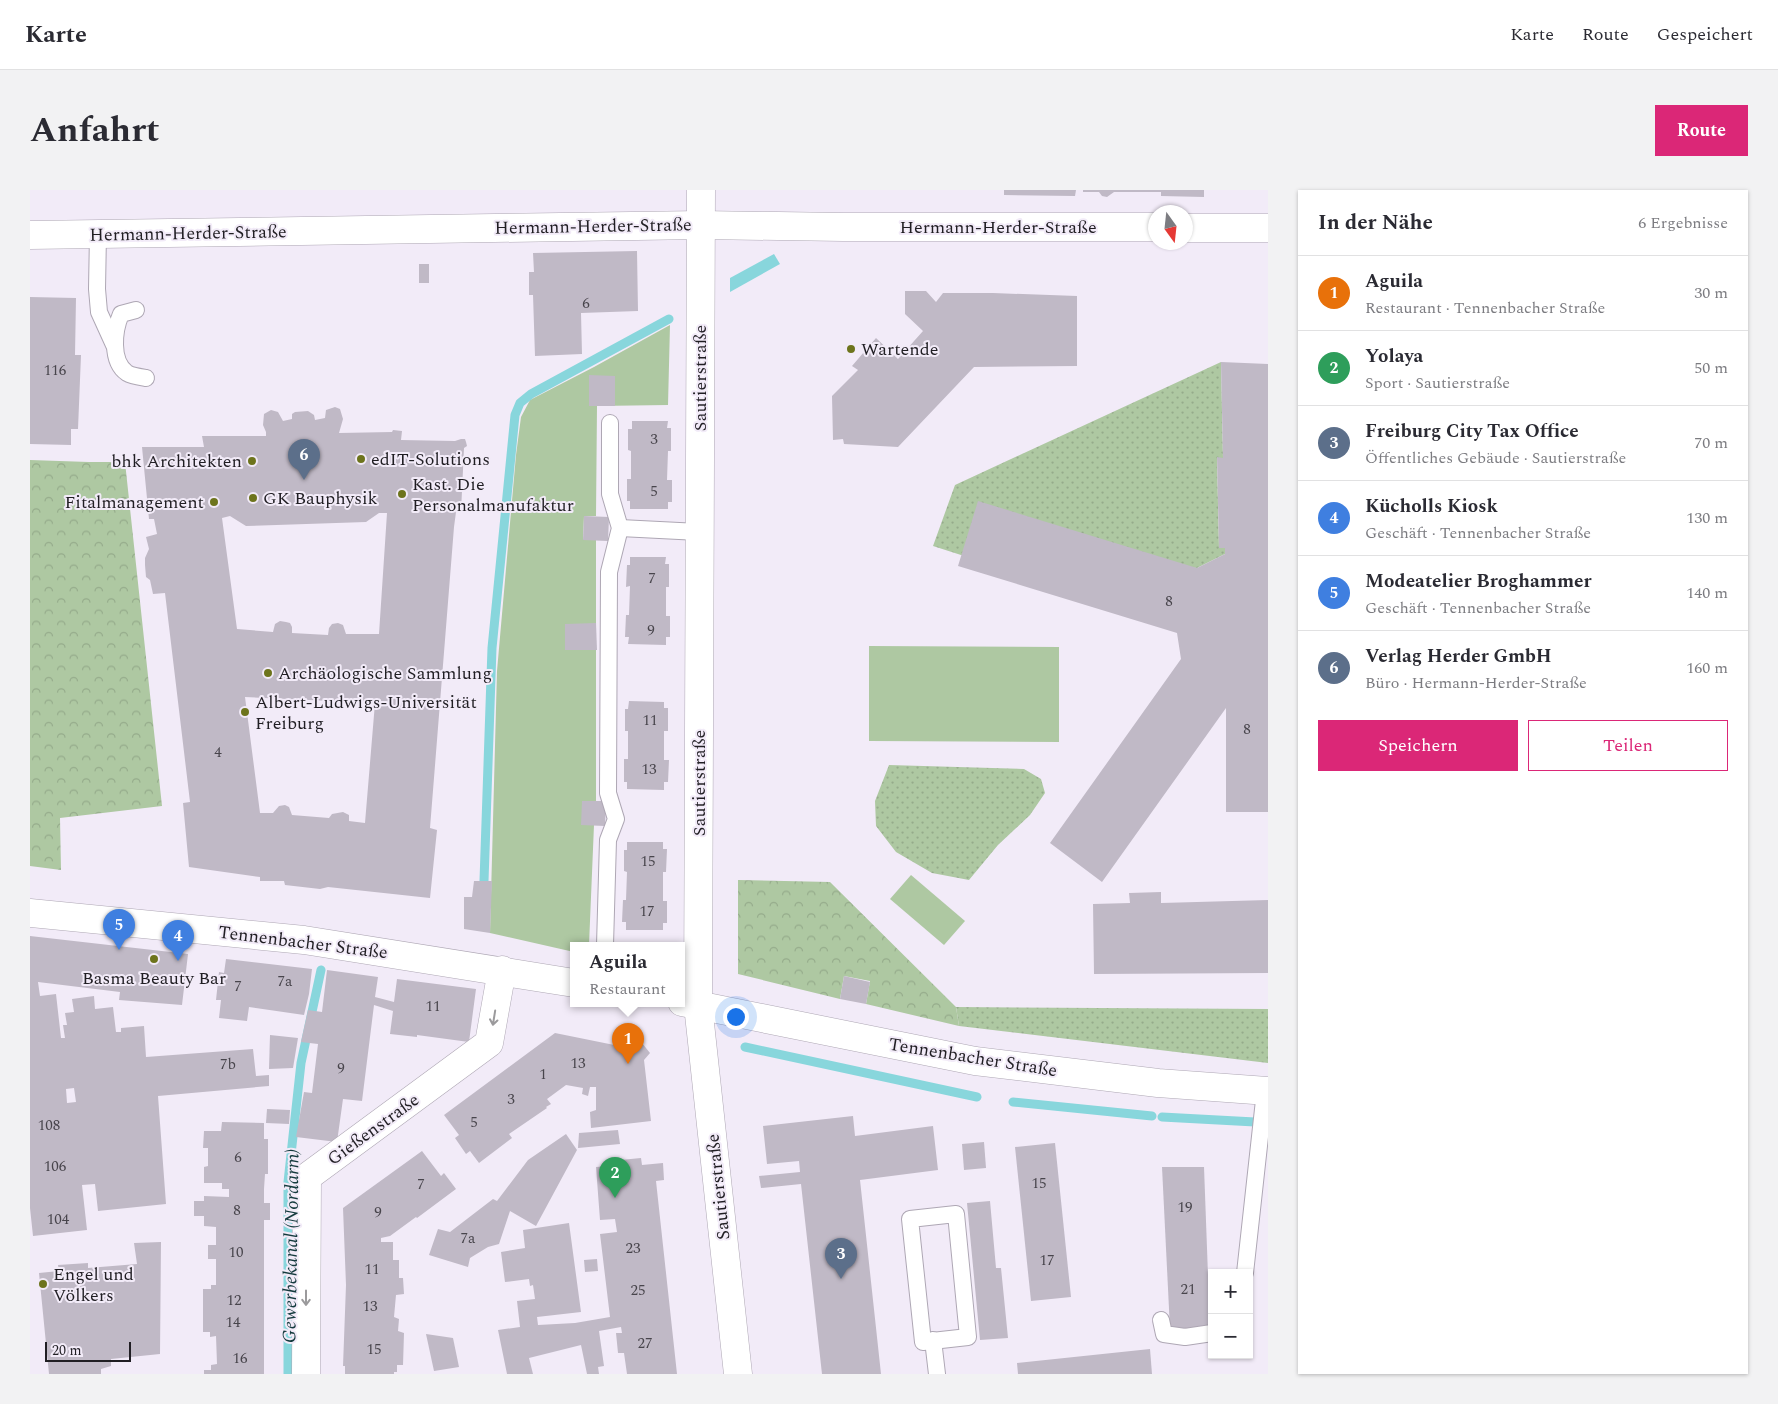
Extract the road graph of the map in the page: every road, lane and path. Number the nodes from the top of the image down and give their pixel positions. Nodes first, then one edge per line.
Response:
1 (701, 190) edge
2 (701, 225) junction
3 (1148, 227) edge
4 (1193, 228) edge
5 (1268, 228) edge
6 (98, 234) junction
7 (30, 235) edge
8 (136, 310) dead end
9 (114, 345) junction
10 (146, 378) dead end
11 (610, 423) dead end
12 (620, 528) junction
13 (699, 532) junction
14 (30, 913) edge
15 (604, 942) edge
16 (502, 970) junction
17 (570, 982) edge
18 (690, 1004) edge
19 (1266, 1091) edge
20 (1245, 1269) edge
21 (1161, 1320) dead end
22 (1208, 1334) edge
23 (933, 1340) junction
24 (306, 1374) edge
25 (738, 1374) edge
26 (937, 1374) edge

1 - 2 street, Sautierstraße
2 - 3 street, Hermann-Herder-Straße
2 - 6 street, Hermann-Herder-Straße
2 - 13 street, Sautierstraße
4 - 5 street
6 - 7 street, Hermann-Herder-Straße
6 - 9 lane
8 - 9 lane
9 - 10 lane
11 - 12 lane
12 - 13 lane
12 - 15 lane
13 - 18 street, Sautierstraße
14 - 16 street, Tennenbacher Straße
16 - 17 street, Tennenbacher Straße
16 -> 24 street, Gießenstraße
18 - 19 street, Tennenbacher Straße
18 - 25 street, Sautierstraße
19 - 20 lane
21 - 22 lane
23 - 23 lane
23 - 26 lane

